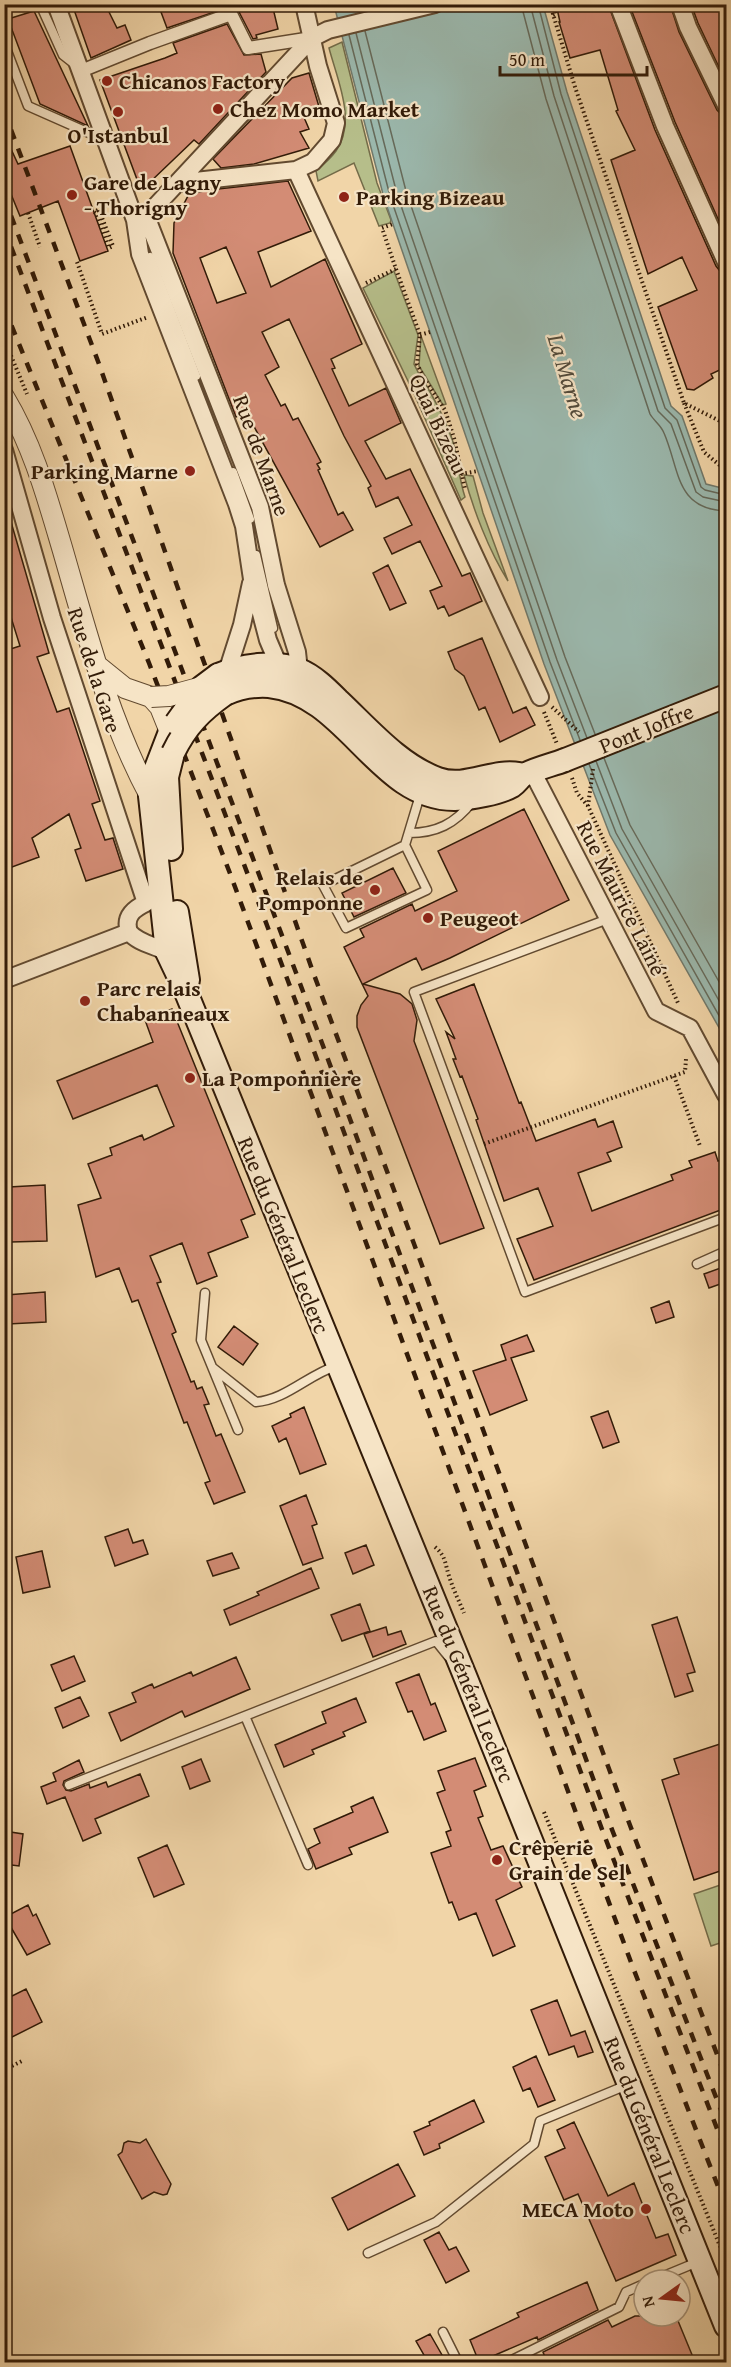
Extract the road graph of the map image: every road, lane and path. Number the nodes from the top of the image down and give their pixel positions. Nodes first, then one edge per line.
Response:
1 (40, 4) edge
2 (56, 4) edge
3 (304, 4) edge
4 (435, 4) edge
5 (553, 4) edge
6 (618, 4) edge
7 (680, 4) edge
8 (312, 38) junction
9 (4, 42) edge
10 (81, 71) junction
11 (726, 105) edge
12 (106, 141) junction
13 (296, 170) junction
14 (177, 183) junction
15 (99, 210) joint
16 (28, 213) dead end
17 (140, 218) junction
18 (393, 224) dead end
19 (40, 246) dead end
20 (77, 262) dead end
21 (726, 262) edge
22 (396, 269) junction
23 (364, 284) dead end
24 (152, 324) dead end
25 (430, 332) dead end
26 (420, 335) junction
27 (4, 339) edge
28 (399, 392) junction
29 (4, 397) edge
30 (30, 401) dead end
31 (684, 403) junction
32 (726, 424) edge
33 (4, 450) edge
34 (478, 471) dead end
35 (460, 474) dead end
36 (726, 476) edge
37 (252, 579) junction
38 (99, 667) junction
39 (289, 668) junction
40 (218, 682) junction
41 (288, 690) junction
42 (726, 696) edge
43 (151, 697) junction
44 (540, 697) joint
45 (545, 716) dead end
46 (581, 737) dead end
47 (564, 760) junction
48 (594, 762) dead end
49 (160, 767) junction
50 (528, 773) junction
51 (424, 783) junction
52 (577, 793) dead end
53 (476, 797) junction
54 (588, 806) junction
55 (409, 833) junction
56 (405, 845) junction
57 (608, 919) junction
58 (162, 928) junction
59 (129, 932) junction
60 (4, 980) edge
61 (690, 1028) junction
62 (207, 1044) junction
63 (674, 1076) junction
64 (726, 1095) edge
65 (700, 1146) dead end
66 (472, 1149) junction
67 (726, 1217) edge
68 (726, 1251) edge
69 (697, 1264) dead end
70 (205, 1293) dead end
71 (338, 1365) junction
72 (213, 1368) junction
73 (238, 1430) dead end
74 (465, 1676) junction
75 (245, 1716) junction
76 (69, 1785) dead end
77 (308, 1865) dead end
78 (22, 2061) dead end
79 (4, 2070) edge
80 (629, 2085) junction
81 (368, 2253) dead end
82 (700, 2260) junction
83 (682, 2268) edge
84 (632, 2289) edge
85 (726, 2326) edge
86 (443, 2332) dead end
87 (458, 2362) edge
88 (508, 2362) edge

1 - 10 lane
2 - 10 street
3 - 8 street
4 - 8 street
5 - 31 path
6 - 21 street
7 - 11 street
8 - 10 street
8 - 13 street
8 - 14 street
9 - 12 lane
10 - 12 street
12 - 17 street
13 - 14 street
13 - 28 street, Quai Bizeau
14 - 17 street
15 - 15 path
16 - 19 path
17 - 37 street, Rue de Marne
17 - 39 street, Rue de Marne
18 - 22 path
20 - 24 path
22 - 23 path
22 - 26 path
25 - 26 path
26 - 28 path
27 - 30 path
28 - 44 street, Quai Bizeau
29 - 38 street, Rue de la Gare
31 - 32 path
31 - 36 path
33 - 58 street, Rue de la Gare
34 - 35 path
37 - 39 street, Rue de Marne
37 - 40 street, Rue de Marne
38 - 43 street, Rue de la Gare
38 - 49 street, Rue de la Gare
39 - 40 main road
39 - 41 street
39 - 51 main road
40 - 41 main road
40 - 43 street, Rue de la Gare, bridge
40 - 49 main road, bridge
41 - 51 main road
42 - 47 main road, Pont Joffre, bridge
43 - 49 street, Rue de la Gare
44 - 46 path
45 - 47 path
47 - 50 main road, Pont Joffre
48 - 54 path
49 - 58 main road
50 - 51 main road
50 - 53 main road
50 - 57 street, Rue Maurice Lainé
51 - 53 main road
51 - 55 lane
52 - 54 path
53 - 55 lane
54 - 61 path
55 - 56 lane
56 - 56 lane
57 - 61 street, Rue Maurice Lainé
57 - 66 lane
58 - 59 street
58 - 59 street
58 - 62 main road
58 - 62 main road
59 - 60 street
61 - 63 path
61 - 64 street
62 - 71 main road, Rue du Général Leclerc
63 - 65 path
63 - 66 path
66 - 67 lane
68 - 69 lane
70 - 72 lane
71 - 72 lane
71 - 74 main road, Rue du Général Leclerc
72 - 73 lane
74 - 75 lane
74 - 80 main road, Rue du Général Leclerc
75 - 76 lane
75 - 77 lane
78 - 79 path
80 - 81 lane
80 - 82 main road, Rue du Général Leclerc
82 - 83 lane
82 - 85 main road, Rue du Général Leclerc
84 - 88 lane
86 - 87 lane

